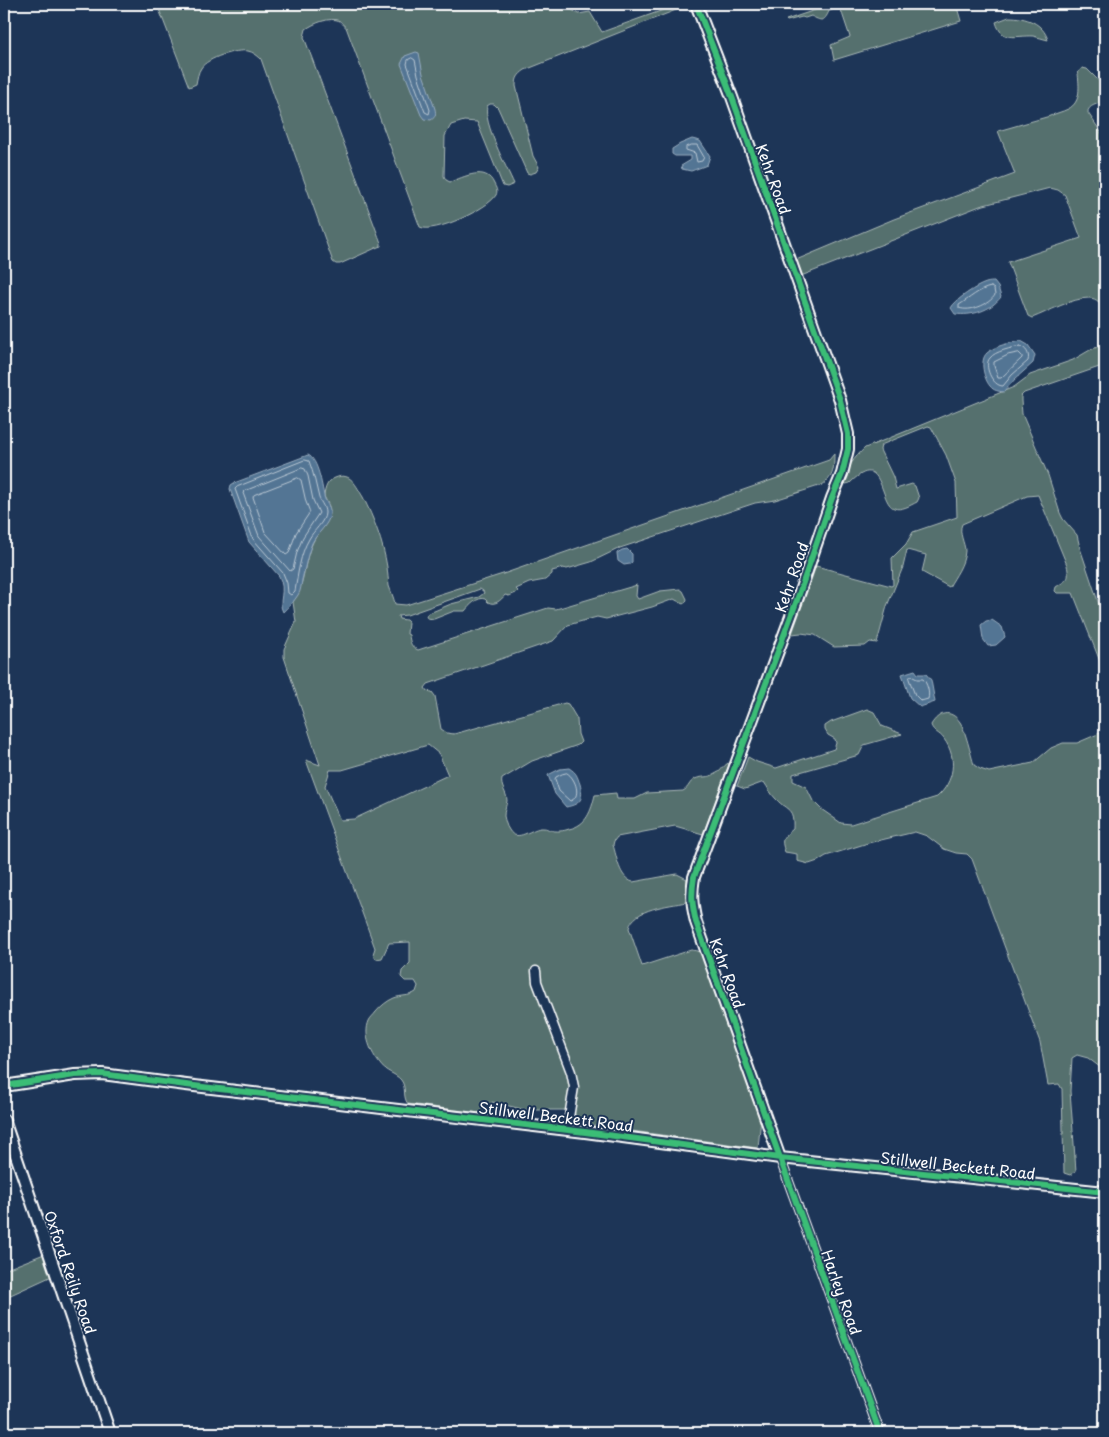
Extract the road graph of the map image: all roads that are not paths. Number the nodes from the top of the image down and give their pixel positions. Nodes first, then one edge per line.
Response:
1 (696, 4) edge
2 (536, 971) dead end
3 (4, 1086) edge
4 (4, 1120) edge
5 (567, 1129) junction
6 (780, 1158) junction
7 (1105, 1192) edge
8 (110, 1433) edge
9 (880, 1433) edge

1 - 6 street, Kehr Road
2 - 5 street
3 - 5 street, Stillwell Beckett Road
4 - 8 street, Oxford Reily Road
5 - 6 street, Stillwell Beckett Road
6 - 7 street, Stillwell Beckett Road
6 - 9 street, Harley Road

